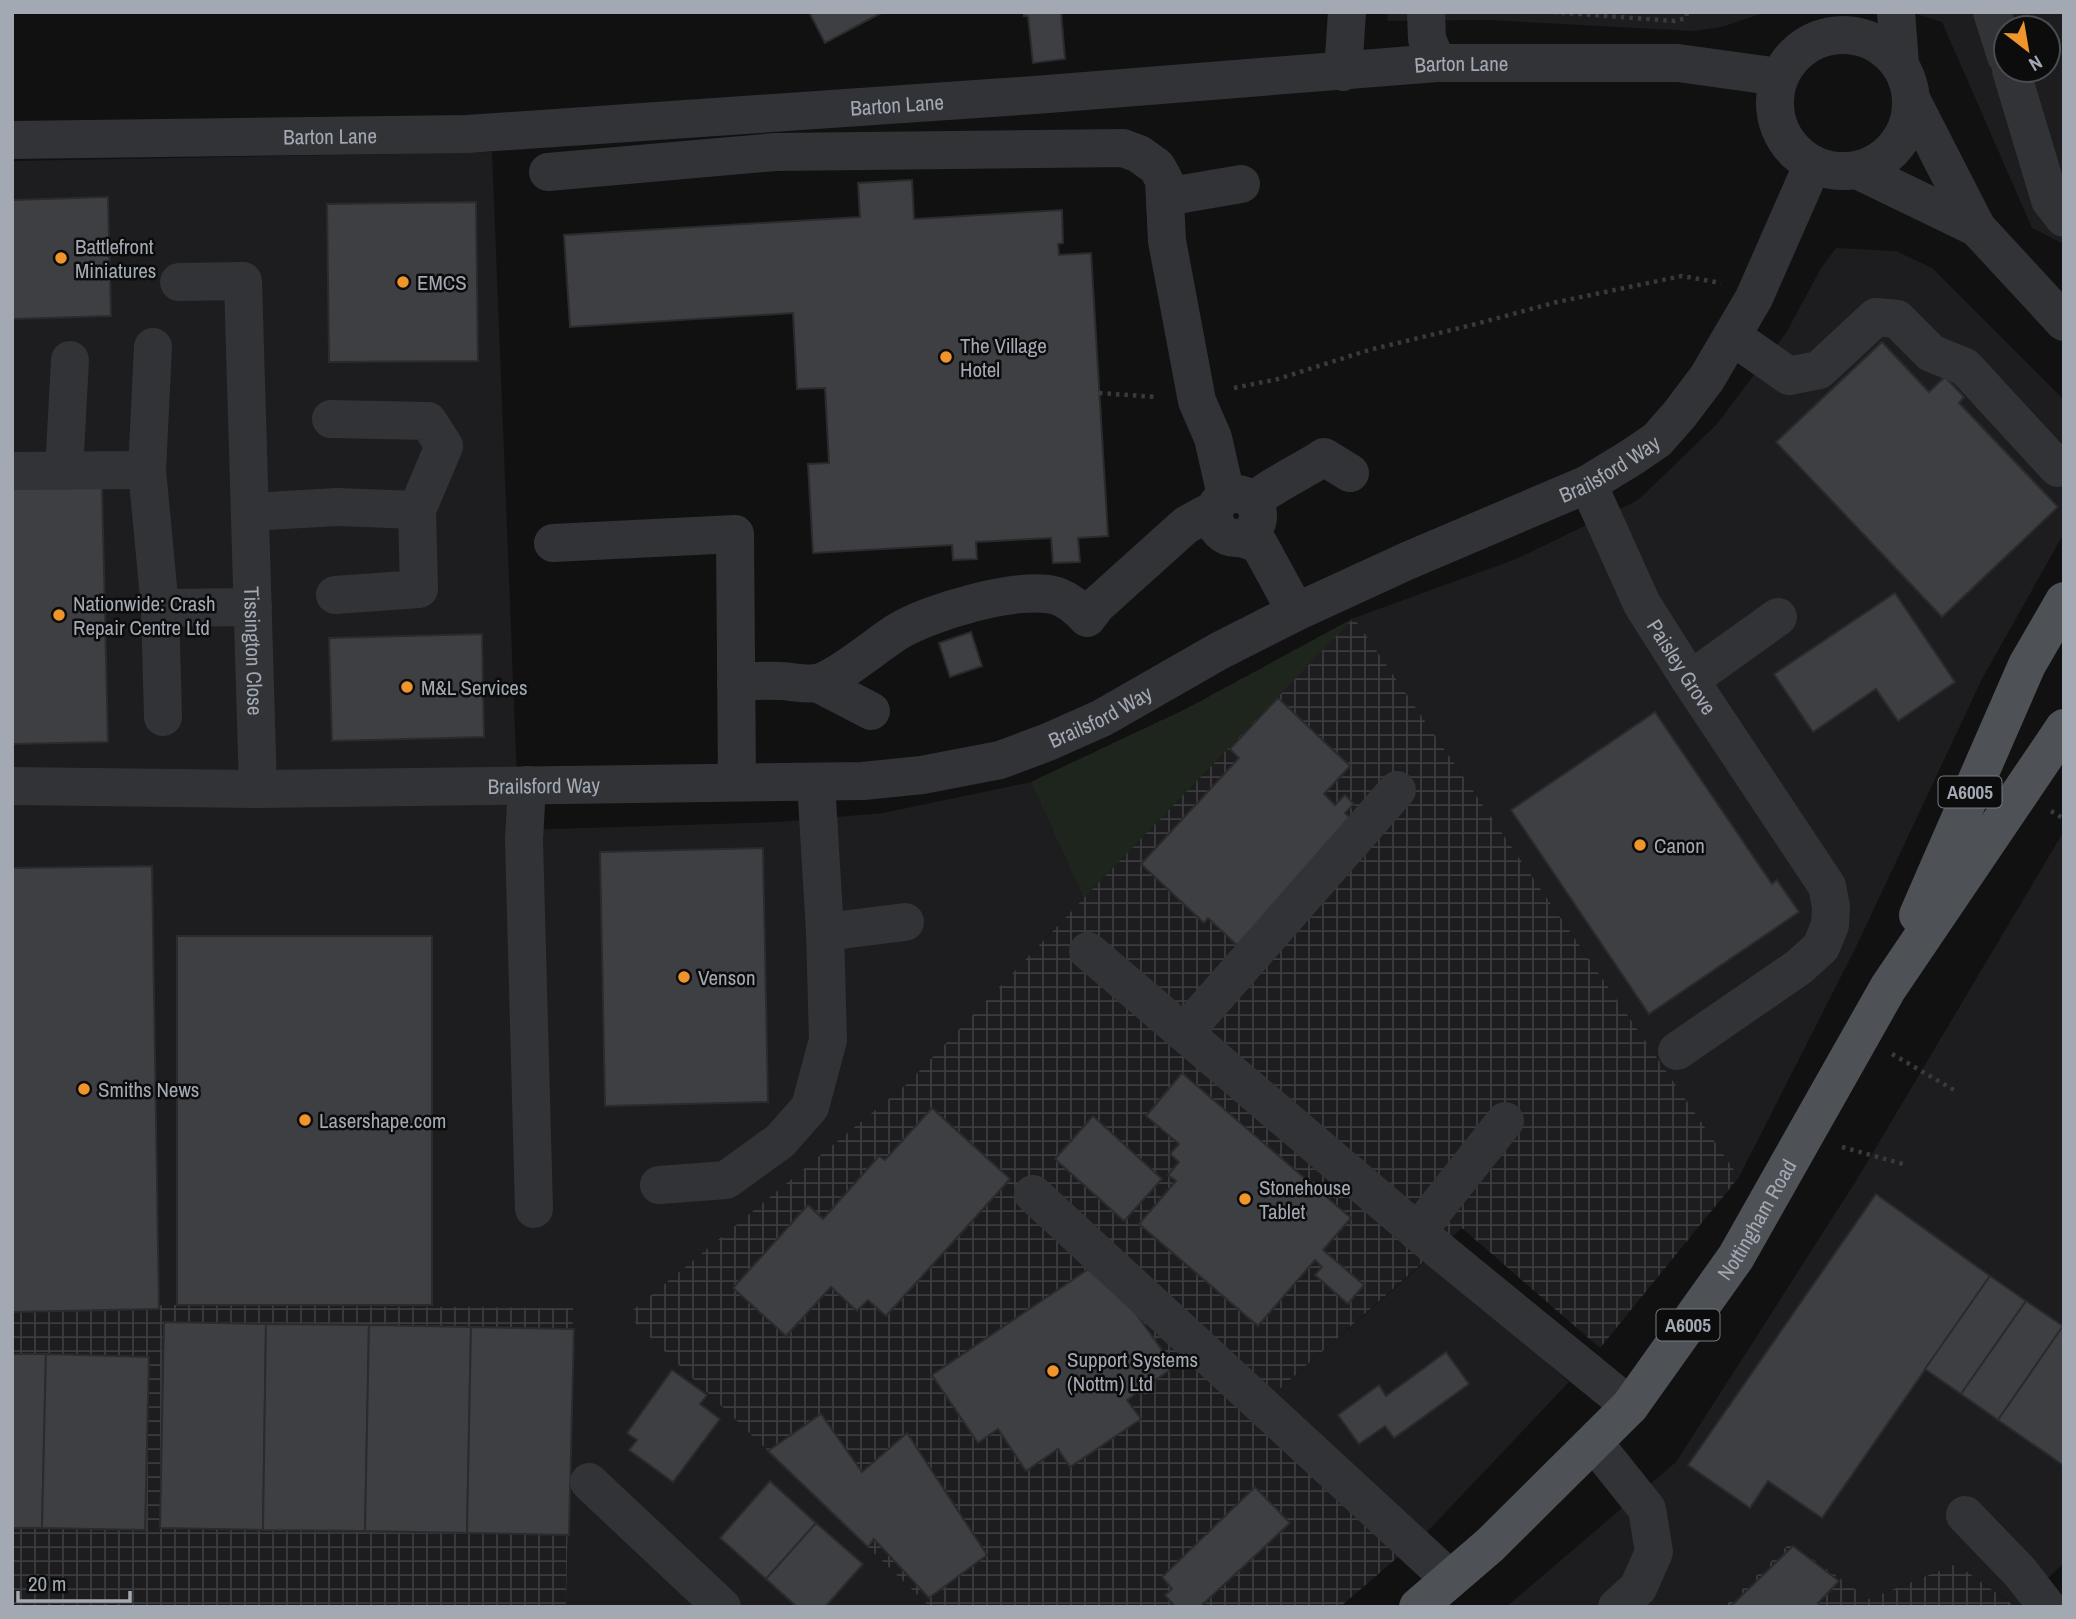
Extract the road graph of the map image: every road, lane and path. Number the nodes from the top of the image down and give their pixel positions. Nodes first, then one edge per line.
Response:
1 (1348, 12) edge
2 (1426, 12) edge
3 (1553, 12) edge
4 (1687, 12) edge
5 (1896, 12) edge
6 (1826, 25) edge
7 (1437, 64) junction
8 (1900, 64) junction
9 (1343, 72) junction
10 (1779, 76) junction
11 (2015, 84) edge
12 (1912, 101) junction
13 (12, 140) edge
14 (1812, 166) junction
15 (1859, 171) junction
16 (548, 172) dead end
17 (1241, 184) dead end
18 (1165, 197) junction
19 (2064, 218) edge
20 (1977, 228) junction
21 (179, 282) dead end
22 (1754, 298) junction
23 (2061, 317) edge
24 (1732, 336) junction
25 (153, 347) dead end
26 (70, 360) dead end
27 (1099, 393) dead end
28 (1197, 401) junction
29 (331, 419) dead end
30 (2058, 468) dead end
31 (147, 470) junction
32 (12, 471) edge
33 (64, 471) junction
34 (1350, 473) dead end
35 (1588, 484) junction
36 (417, 510) junction
37 (251, 512) junction
38 (1234, 516) junction
39 (553, 543) dead end
40 (335, 595) dead end
41 (2064, 601) edge
42 (253, 607) junction
43 (160, 608) junction
44 (1296, 612) junction
45 (1777, 617) dead end
46 (1690, 680) junction
47 (736, 682) junction
48 (817, 683) junction
49 (871, 711) dead end
50 (163, 718) dead end
51 (2064, 729) edge
52 (737, 782) junction
53 (816, 782) junction
54 (527, 785) junction
55 (12, 786) edge
56 (258, 789) junction
57 (1397, 790) dead end
58 (905, 922) dead end
59 (825, 932) junction
60 (1088, 951) dead end
61 (1888, 988) junction
62 (1184, 1033) junction
63 (1861, 1035) junction
64 (1677, 1051) dead end
65 (1954, 1090) dead end
66 (1505, 1121) dead end
67 (1804, 1136) junction
68 (1903, 1164) dead end
69 (659, 1185) dead end
70 (1033, 1194) dead end
71 (534, 1209) dead end
72 (1417, 1232) junction
73 (1630, 1406) junction
74 (1595, 1444) junction
75 (589, 1482) dead end
76 (1965, 1515) dead end
77 (1450, 1579) junction
78 (722, 1607) edge
79 (1418, 1607) edge
80 (1617, 1607) edge
81 (2047, 1607) edge

1 - 9 street
2 - 7 street
3 - 4 path
5 - 8 street
6 - 8 street
6 - 10 street
7 - 9 street, Barton Lane
7 - 10 street, Barton Lane
8 - 12 street
9 - 13 street, Barton Lane
10 - 14 street
11 - 19 street
12 - 15 street
12 - 20 street
14 - 15 street
14 - 22 street, Brailsford Way
15 - 20 street
16 - 18 street
17 - 18 street
18 - 28 street
20 - 23 street
21 - 37 street, Tissington Close
22 - 24 street, Brailsford Way
22 - 28 path
24 - 30 street
24 - 35 street, Brailsford Way
25 - 31 street
26 - 33 street
27 - 28 path
28 - 38 street
29 - 36 street
31 - 33 street
31 - 43 street
32 - 33 street
34 - 38 street
35 - 44 street, Brailsford Way
35 - 46 street, Paisley Grove
36 - 37 street
36 - 40 street
37 - 42 street, Tissington Close
38 - 44 street
38 - 48 street
39 - 47 street
41 - 61 main road, Nottingham Road / A6005
42 - 43 street
42 - 56 street, Tissington Close
43 - 50 street
44 - 53 street, Brailsford Way
45 - 46 street
46 - 64 street, Paisley Grove
47 - 48 street
47 - 52 street
48 - 49 street
51 - 61 main road, Nottingham Road / A6005
52 - 53 street, Brailsford Way
52 - 54 street, Brailsford Way
53 - 59 street
54 - 56 street, Brailsford Way
54 - 71 street
55 - 56 street, Brailsford Way
57 - 62 street
58 - 59 street
59 - 69 street
60 - 62 street
61 - 63 main road, Nottingham Road / A6005
62 - 72 street
63 - 65 path
63 - 67 main road, Nottingham Road / A6005
66 - 72 street
67 - 68 path
67 - 73 main road, Nottingham Road / A6005
70 - 77 street
72 - 73 street
73 - 74 main road, Nottingham Road / A6005
74 - 77 main road, Nottingham Road / A6005
74 - 80 street
75 - 78 street
76 - 81 street
77 - 79 main road, Nottingham Road / A6005

